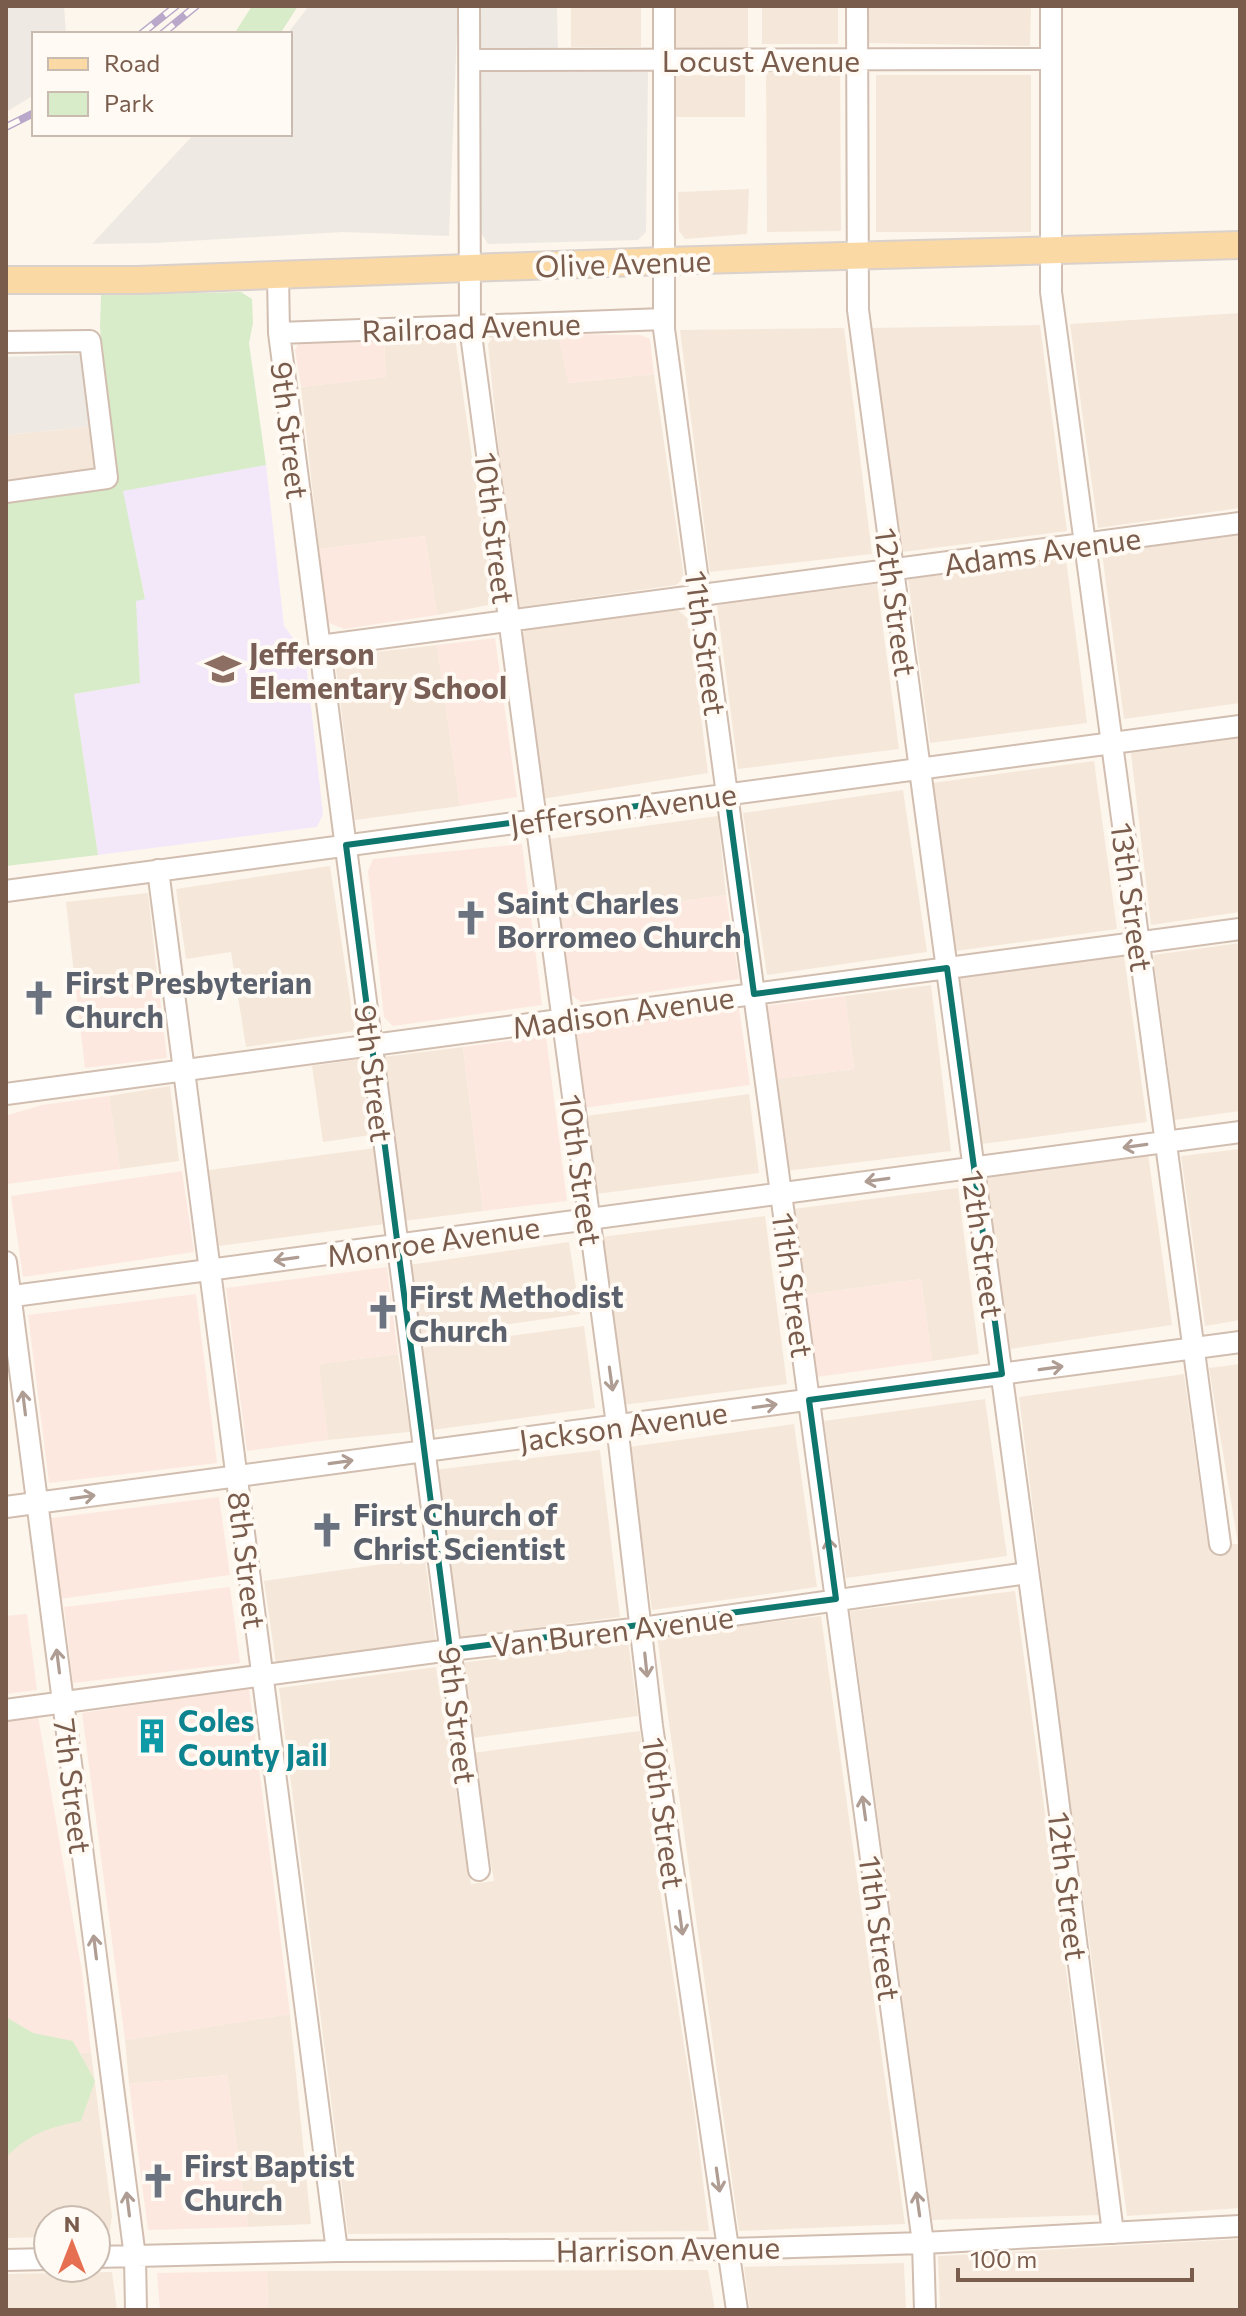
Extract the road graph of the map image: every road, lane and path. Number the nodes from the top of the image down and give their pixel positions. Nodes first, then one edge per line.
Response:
1 (469, 6) edge
2 (664, 6) edge
3 (857, 6) edge
4 (1051, 6) edge
5 (664, 59) junction
6 (857, 59) junction
7 (1050, 59) junction
8 (471, 60) junction
9 (1240, 245) edge
10 (1051, 250) junction
11 (858, 256) junction
12 (664, 261) junction
13 (471, 268) junction
14 (278, 274) junction
15 (6, 280) edge
16 (664, 319) junction
17 (470, 327) junction
18 (279, 333) junction
19 (6, 342) edge
20 (6, 492) edge
21 (1240, 523) edge
22 (1085, 544) junction
23 (893, 569) junction
24 (700, 595) junction
25 (508, 621) junction
26 (320, 646) junction
27 (1240, 726) edge
28 (1112, 743) junction
29 (920, 769) junction
30 (727, 794) junction
31 (535, 820) junction
32 (346, 845) junction
33 (158, 870) junction
34 (6, 891) edge
35 (1240, 929) edge
36 (1139, 943) junction
37 (947, 968) junction
38 (754, 994) junction
39 (562, 1020) junction
40 (372, 1045) junction
41 (184, 1070) junction
42 (6, 1094) edge
43 (1240, 1132) edge
44 (1166, 1142) junction
45 (973, 1168) junction
46 (781, 1193) junction
47 (589, 1219) junction
48 (398, 1244) junction
49 (6, 1262) edge
50 (210, 1270) junction
51 (8, 1296) edge
52 (1240, 1342) edge
53 (1194, 1348) junction
54 (1002, 1374) junction
55 (809, 1400) junction
56 (617, 1425) junction
57 (424, 1451) junction
58 (237, 1476) junction
59 (37, 1503) junction
60 (6, 1507) edge
61 (1220, 1544) dead end
62 (1028, 1573) junction
63 (836, 1599) junction
64 (642, 1628) junction
65 (450, 1650) junction
66 (263, 1675) junction
67 (63, 1702) junction
68 (6, 1710) edge
69 (479, 1870) dead end
70 (1240, 2226) edge
71 (1113, 2233) junction
72 (923, 2243) junction
73 (728, 2249) junction
74 (337, 2251) junction
75 (112, 2257) edge
76 (135, 2257) junction
77 (32, 2259) edge
78 (6, 2260) edge
79 (136, 2310) edge
80 (737, 2310) edge
81 (925, 2310) edge

1 - 8 street, 10th Street
2 - 5 street, 11th Street
3 - 6 street, 12th Street
4 - 7 street, 13th Street
5 - 6 street, Locust Avenue
5 - 8 street, Locust Avenue
5 - 12 street, 11th Street
6 - 7 street, Locust Avenue
6 - 11 street, 12th Street
7 - 10 street, 13th Street
8 - 13 street, 10th Street
9 - 10 main road, Olive Avenue
10 - 11 main road, Olive Avenue
10 - 22 street, 13th Street
11 - 12 main road, Olive Avenue
11 - 23 street, 12th Street
12 - 13 main road, Olive Avenue
12 - 16 street, 11th Street
13 - 14 main road, Olive Avenue
13 - 17 street, 10th Street
14 - 15 main road, Olive Avenue
14 - 18 street, 9th Street
16 - 17 street, Railroad Avenue
16 - 24 street, 11th Street
17 - 18 street, Railroad Avenue
17 - 25 street, 10th Street
18 - 26 street, 9th Street
19 - 20 street
21 - 22 street, Adams Avenue
22 - 23 street, Adams Avenue
22 - 28 street, 13th Street
23 - 24 street, Adams Avenue
23 - 29 street, 12th Street
24 - 25 street, Adams Avenue
24 - 30 street, 11th Street
25 - 26 street, Adams Avenue
25 - 31 street, 10th Street
26 - 32 street, 9th Street
27 - 28 street, Jefferson Avenue
28 - 29 street, Jefferson Avenue
28 - 36 street, 13th Street
29 - 30 street, Jefferson Avenue
29 - 37 street, 12th Street
30 - 31 street, Jefferson Avenue
30 - 38 street, 11th Street
31 - 32 street, Jefferson Avenue
31 - 39 street, 10th Street
32 - 33 street, Jefferson Avenue
32 - 40 street, 9th Street
33 - 34 street, Jefferson Avenue
33 - 41 street, 8th Street
35 - 36 street, Madison Avenue
36 - 37 street, Madison Avenue
36 - 44 street, 13th Street
37 - 38 street, Madison Avenue
37 - 45 street, 12th Street
38 - 39 street, Madison Avenue
38 - 46 street, 11th Street
39 - 40 street, Madison Avenue
39 - 47 street, 10th Street
40 - 41 street, Madison Avenue
40 - 48 street, 9th Street
41 - 42 street, Madison Avenue
41 - 50 street, 8th Street
43 - 44 street, Monroe Avenue
44 -> 45 street, Monroe Avenue
44 - 53 street, 13th Street
45 -> 46 street, Monroe Avenue
45 - 54 street, 12th Street
46 - 47 street, Monroe Avenue
46 - 55 street, 11th Street
47 - 48 street, Monroe Avenue
47 -> 56 street, 10th Street
48 -> 50 street, Monroe Avenue
48 - 57 street, 9th Street
49 - 51 street, 7th Street
50 - 51 street, Monroe Avenue
50 - 58 street, 8th Street
59 -> 51 street, 7th Street
52 - 53 street, Jackson Avenue
54 -> 53 street, Jackson Avenue
53 - 61 street, 13th Street
54 - 55 street, Jackson Avenue
54 - 62 street, 12th Street
56 -> 55 street, Jackson Avenue
63 -> 55 street, 11th Street
56 - 57 street, Jackson Avenue
56 - 64 street, 10th Street
58 -> 57 street, Jackson Avenue
57 - 65 street, 9th Street
59 -> 58 street, Jackson Avenue
58 - 66 street, 8th Street
59 - 60 street, Jackson Avenue
67 -> 59 street, 7th Street
62 - 63 street, Van Buren Avenue
62 - 71 street, 12th Street
63 - 64 street, Van Buren Avenue
72 -> 63 street, 11th Street
64 - 65 street, Van Buren Avenue
64 -> 73 street, 10th Street
65 - 66 street, Van Buren Avenue
65 - 69 street, 9th Street
66 - 67 street, Van Buren Avenue
66 - 74 street, 8th Street
67 - 68 street, Van Buren Avenue
76 -> 67 street, 7th Street
70 - 71 street, Harrison Avenue
71 - 72 street, Harrison Avenue
72 - 73 street, Harrison Avenue
72 - 81 street, 11th Street
73 - 74 street, Harrison Avenue
73 - 80 street, 10th Street
74 - 76 street, Harrison Avenue
75 - 76 street, Harrison Avenue
76 - 79 street, 7th Street
77 - 78 street

